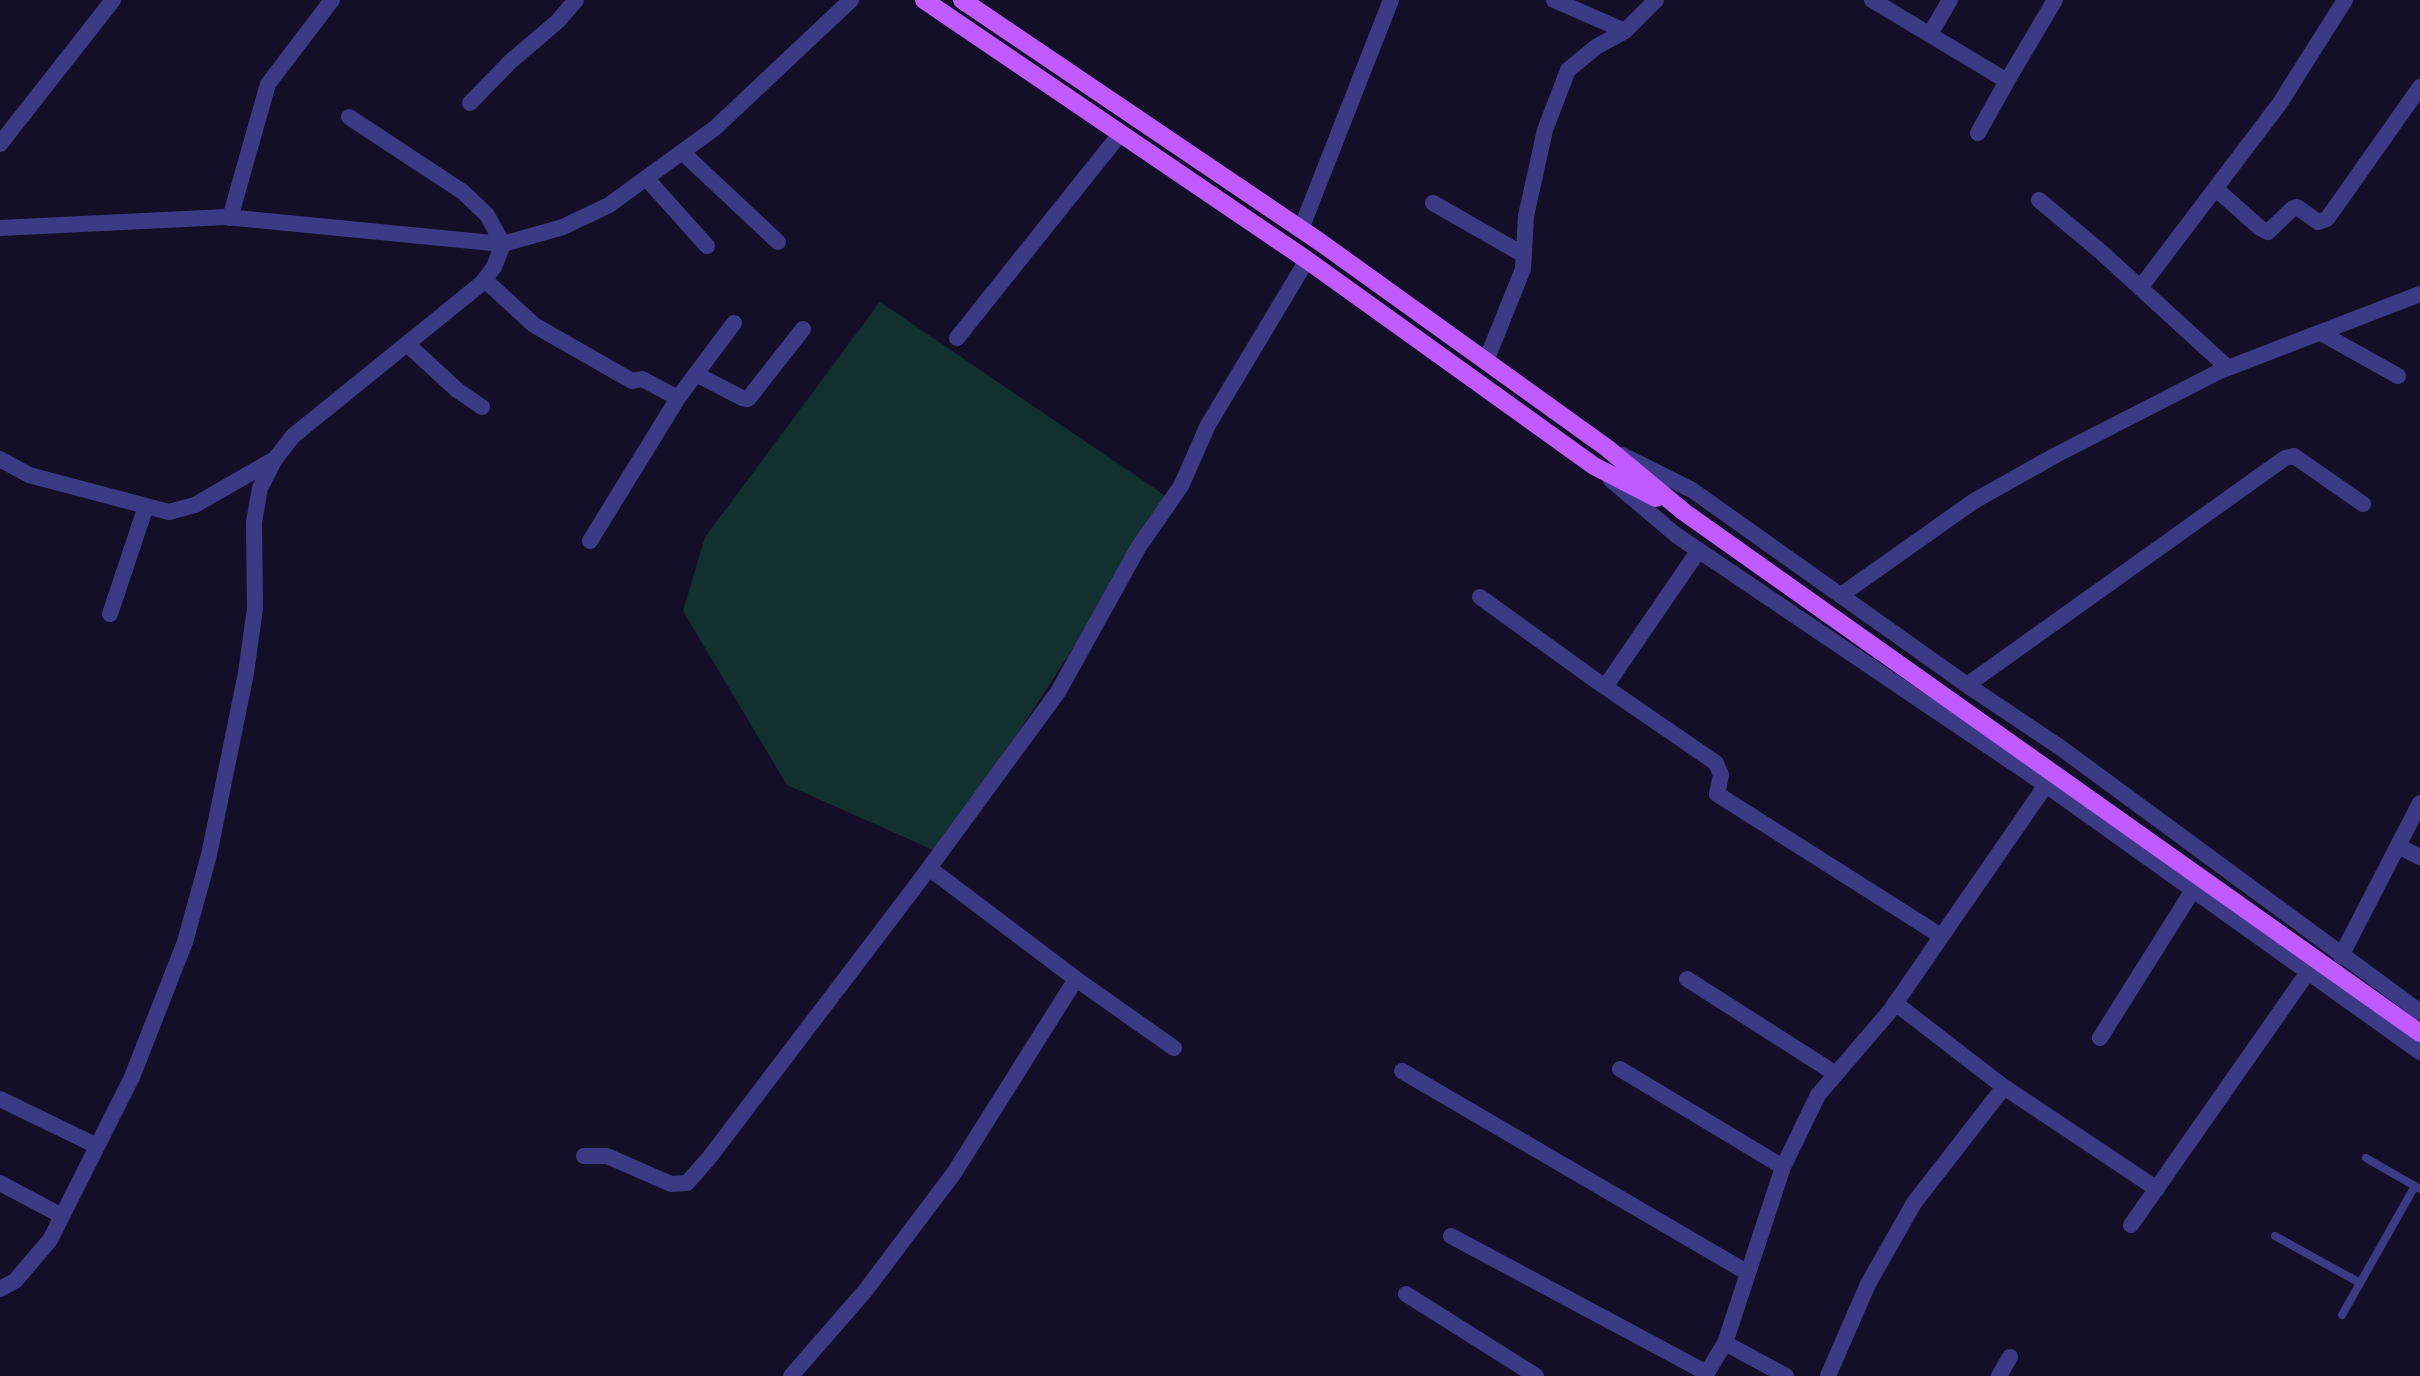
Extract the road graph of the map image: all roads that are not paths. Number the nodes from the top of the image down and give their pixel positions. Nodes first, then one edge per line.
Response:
1 (113, 0) edge
2 (332, 0) edge
3 (576, 0) edge
4 (851, 0) edge
5 (923, 0) edge
6 (962, 0) edge
7 (1391, 0) edge
8 (1554, 0) edge
9 (1656, 0) edge
10 (1872, 0) edge
11 (1950, 0) edge
12 (2055, 0) edge
13 (2345, 0) edge
14 (1625, 31) junction
15 (1930, 34) junction
16 (2007, 81) junction
17 (2420, 87) edge
18 (470, 103) dead end
19 (349, 117) dead end
20 (1978, 133) dead end
21 (1120, 134) junction
22 (0, 144) edge
23 (682, 152) junction
24 (646, 178) junction
25 (2216, 189) junction
26 (2039, 200) dead end
27 (1433, 203) dead end
28 (230, 218) junction
29 (0, 228) edge
30 (1301, 229) junction
31 (778, 242) dead end
32 (503, 244) junction
33 (707, 246) dead end
34 (1524, 255) junction
35 (1307, 260) junction
36 (485, 280) junction
37 (2140, 288) junction
38 (2420, 294) edge
39 (734, 323) dead end
40 (803, 329) dead end
41 (2322, 333) junction
42 (957, 338) dead end
43 (407, 344) junction
44 (1486, 361) junction
45 (2228, 368) junction
46 (696, 374) junction
47 (2398, 376) dead end
48 (678, 398) junction
49 (482, 407) dead end
50 (1607, 448) junction
51 (0, 459) edge
52 (275, 459) junction
53 (1594, 466) junction
54 (2363, 504) dead end
55 (146, 506) junction
56 (1684, 512) junction
57 (590, 541) dead end
58 (1699, 550) junction
59 (1841, 594) junction
60 (1480, 597) dead end
61 (110, 614) dead end
62 (1967, 685) junction
63 (1605, 687) junction
64 (2046, 785) junction
65 (2420, 803) edge
66 (2398, 846) junction
67 (2420, 857) edge
68 (929, 868) junction
69 (2193, 890) junction
70 (1941, 936) junction
71 (2341, 956) junction
72 (2308, 972) junction
73 (1076, 979) junction
74 (1687, 979) dead end
75 (1895, 1003) junction
76 (2420, 1012) edge
77 (2420, 1034) edge
78 (2100, 1038) dead end
79 (1174, 1048) dead end
80 (2420, 1052) edge
81 (1620, 1069) dead end
82 (1402, 1071) dead end
83 (1836, 1074) junction
84 (2004, 1087) junction
85 (0, 1099) edge
86 (97, 1146) junction
87 (584, 1156) dead end
88 (2366, 1158) dead end
89 (1783, 1167) junction
90 (0, 1183) edge
91 (2417, 1188) edge
92 (2157, 1189) junction
93 (62, 1216) junction
94 (2131, 1225) dead end
95 (1451, 1236) dead end
96 (2275, 1236) dead end
97 (1748, 1273) junction
98 (2360, 1283) junction
99 (0, 1289) edge
100 (1406, 1294) dead end
101 (2343, 1315) dead end
102 (1725, 1343) junction
103 (2010, 1357) dead end
104 (1706, 1375) edge
105 (791, 1376) edge
106 (1536, 1376) edge
107 (1786, 1376) edge
108 (1829, 1376) edge
109 (1999, 1376) edge

1 - 22 street
2 - 28 street
3 - 18 street
4 - 23 street
5 - 21 main road
6 - 30 main road
7 - 30 street
8 - 14 street
9 - 14 street
10 - 15 street
11 - 15 street
12 - 16 street
13 - 25 street
14 - 34 street
15 - 16 street
16 - 20 street
17 - 25 street
19 - 32 street
21 - 35 main road
21 - 42 street
23 - 24 street
23 - 31 street
24 - 32 street
24 - 33 street
25 - 37 street
26 - 37 street
27 - 34 street
28 - 29 street
28 - 32 street
30 - 44 main road
32 - 36 street
34 - 44 street
35 - 53 main road
35 - 68 street
36 - 43 street
36 - 48 street
37 - 45 street
38 - 41 street
39 - 46 street
40 - 46 street
41 - 45 street
41 - 47 street
43 - 49 street
43 - 52 street
44 - 50 main road
45 - 59 street
46 - 48 street
48 - 57 street
50 - 56 main road
50 - 59 street
51 - 55 street
52 - 55 street
52 - 86 street
53 - 56 main road
53 - 58 street
54 - 62 street
55 - 61 street
56 - 77 main road
58 - 63 street
58 - 64 street
59 - 62 street
60 - 63 street
62 - 71 street
63 - 70 street
64 - 69 street
64 - 70 street
65 - 66 street
66 - 67 street
66 - 71 street
68 - 73 street
68 - 87 street
69 - 72 street
69 - 78 street
70 - 75 street
71 - 76 street
72 - 80 street
72 - 92 street
73 - 79 street
73 - 105 street
74 - 83 street
75 - 83 street
75 - 84 street
81 - 89 street
82 - 97 street
83 - 89 street
84 - 92 street
84 - 108 street
85 - 86 street
86 - 93 street
88 - 91 lane
89 - 97 street
90 - 93 street
91 - 98 lane
92 - 94 street
93 - 99 street
95 - 104 street
96 - 98 lane
97 - 102 street
98 - 101 lane
100 - 106 street
102 - 104 street
102 - 107 street
103 - 109 street

